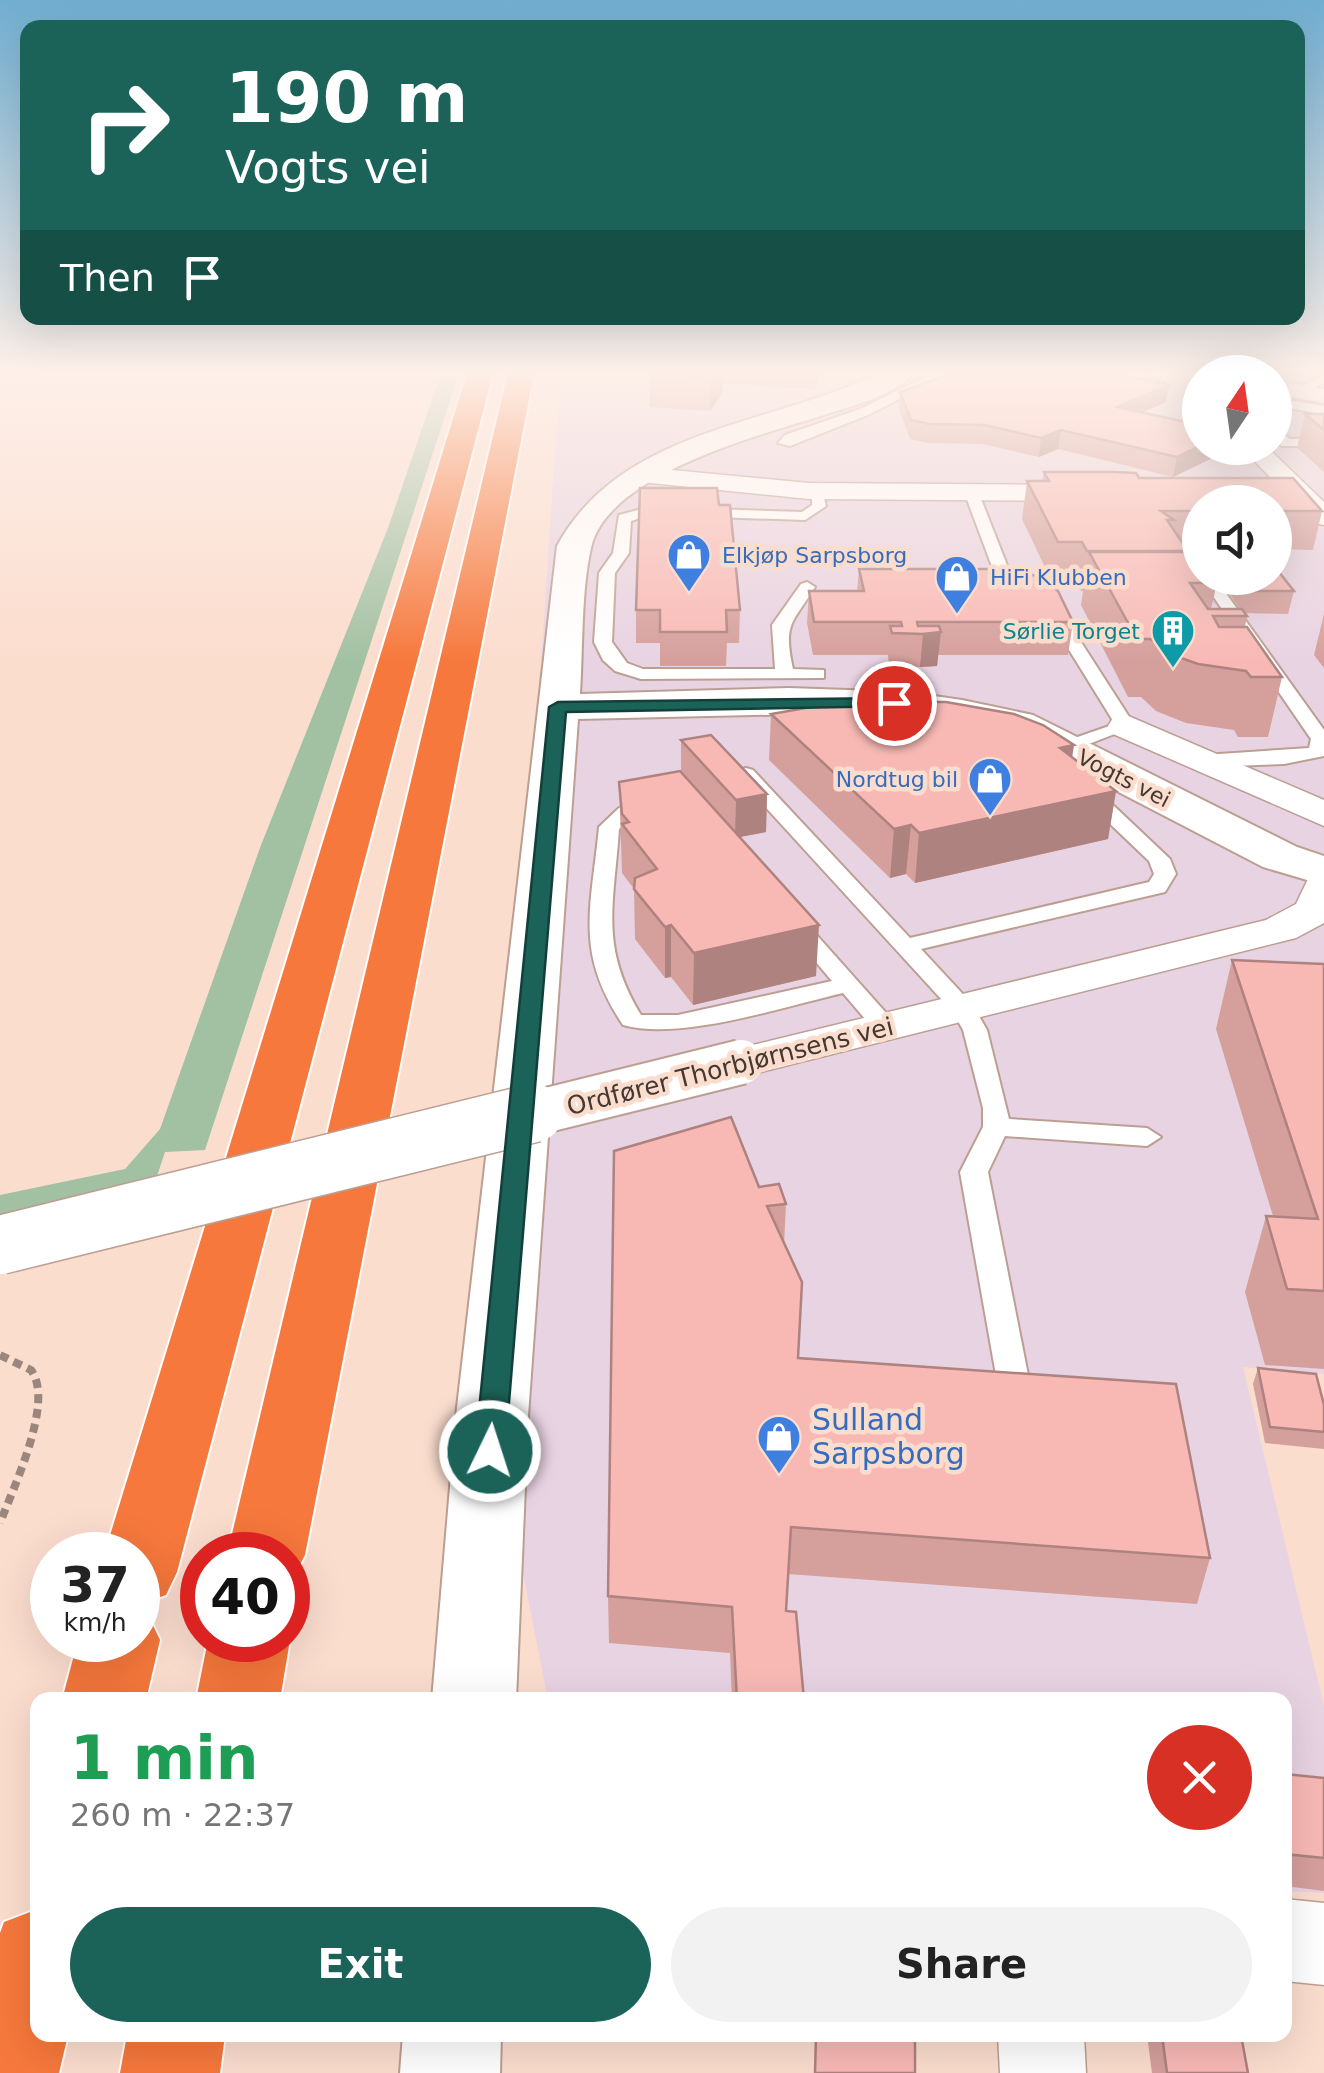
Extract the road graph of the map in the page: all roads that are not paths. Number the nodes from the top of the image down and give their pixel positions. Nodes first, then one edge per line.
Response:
1 (452, 470) edge
2 (500, 470) edge
3 (651, 470) edge
4 (1276, 470) edge
5 (640, 475) junction
6 (1292, 490) edge
7 (1297, 490) junction
8 (1125, 493) edge
9 (817, 494) junction
10 (972, 494) junction
11 (1324, 517) edge
12 (807, 587) edge
13 (1219, 595) edge
14 (785, 674) junction
15 (818, 674) dead end
16 (558, 707) junction
17 (1126, 726) junction
18 (725, 751) edge
19 (1204, 761) junction
20 (1053, 764) junction
21 (676, 802) edge
22 (1324, 814) edge
23 (1324, 870) edge
24 (1324, 886) edge
25 (783, 911) edge
26 (905, 946) junction
27 (848, 984) junction
28 (963, 1009) junction
29 (886, 1028) junction
30 (996, 1127) junction
31 (1147, 1137) dead end
32 (0, 1245) edge
33 (1012, 1375) edge
34 (149, 1532) edge
35 (271, 1532) edge
36 (114, 1662) edge
37 (245, 1662) edge
38 (106, 1692) edge
39 (239, 1692) edge
40 (475, 1692) edge
41 (1292, 1941) edge
42 (1324, 1944) edge
43 (30, 1988) edge
44 (175, 2042) edge
45 (452, 2042) edge
46 (1042, 2042) edge
47 (9, 2073) edge
48 (170, 2073) edge
49 (450, 2073) edge
50 (1044, 2073) edge

1 - 34 highway
2 - 35 highway
3 - 5 street
4 - 7 street
5 - 9 street
5 - 16 street
6 - 7 street
7 - 11 street
8 - 10 street
9 - 10 street
9 - 14 lane
10 - 17 lane
12 - 14 lane
13 - 19 lane
14 - 15 lane
16 - 20 street, Vogts vei
16 - 40 street
17 - 19 street
17 - 20 lane
18 - 26 lane
19 - 22 street
20 - 23 street, Vogts vei
20 - 26 lane
21 - 27 lane
24 - 28 street, Ordfører Thorbjørnsens vei
25 - 27 lane
26 - 28 lane
27 - 29 lane
28 - 29 street, Ordfører Thorbjørnsens vei
28 - 30 lane
29 - 32 street, Ordfører Thorbjørnsens vei, bridge
30 - 31 lane
30 - 33 lane
36 - 38 highway
37 - 39 highway
41 - 42 street
43 - 47 highway
44 - 48 highway
45 - 49 street
46 - 50 street

